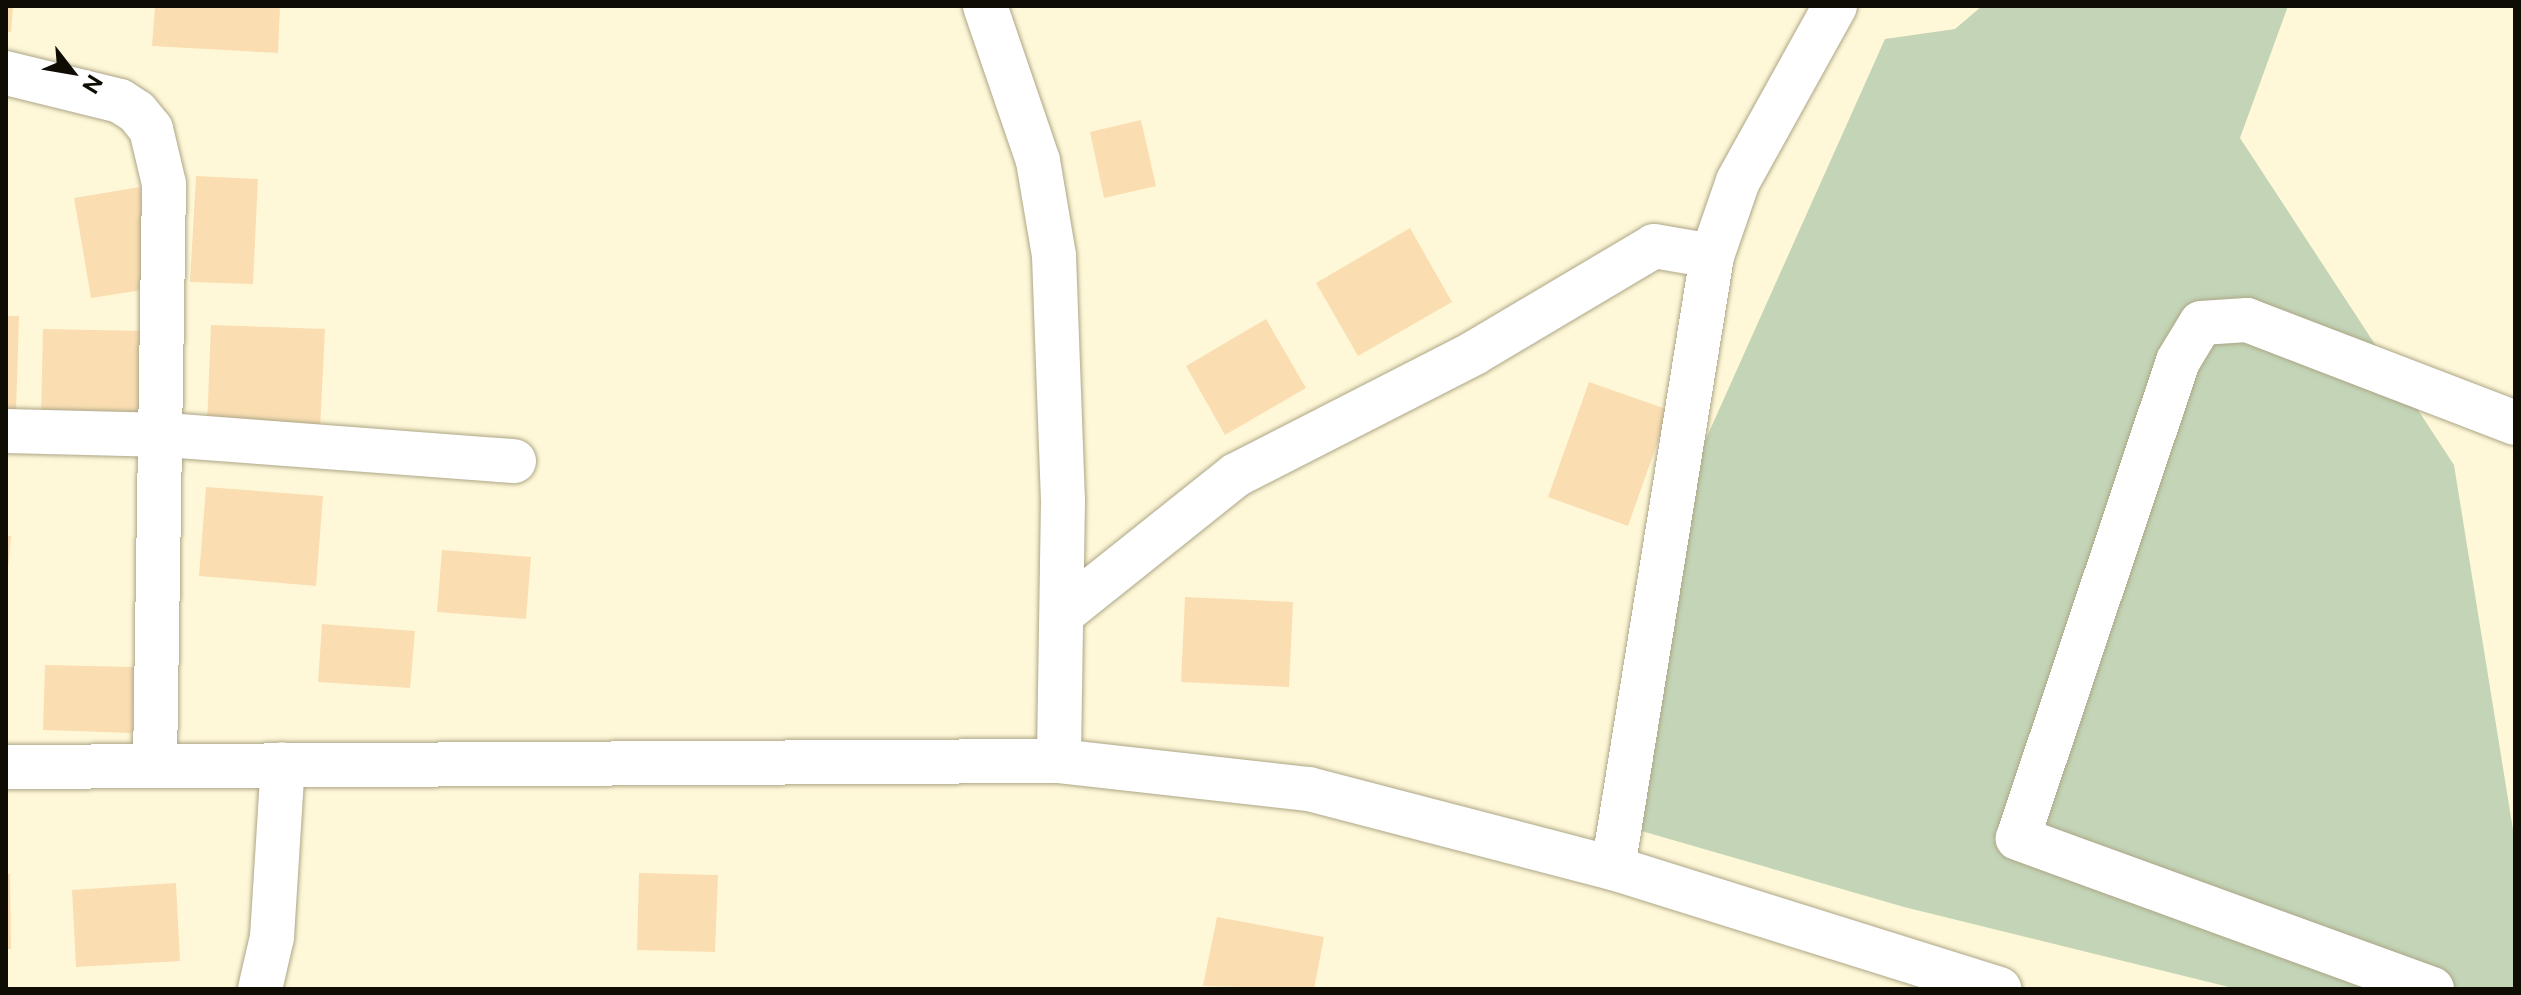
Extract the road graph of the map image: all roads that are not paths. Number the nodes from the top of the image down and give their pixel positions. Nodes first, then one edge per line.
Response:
1 (985, 6) edge
2 (1835, 6) edge
3 (6, 73) edge
4 (1712, 256) junction
5 (2515, 423) edge
6 (6, 431) edge
7 (166, 435) junction
8 (514, 461) dead end
9 (1063, 613) junction
10 (1059, 761) junction
11 (155, 764) junction
12 (283, 764) junction
13 (6, 767) edge
14 (1613, 868) junction
15 (260, 989) edge
16 (1999, 989) edge
17 (2432, 989) edge

1 - 9 street
2 - 4 street
3 - 7 street
4 - 9 street
4 - 14 street
5 - 17 street
6 - 7 street
7 - 8 street
7 - 11 street
9 - 10 street
10 - 12 street
10 - 14 street
11 - 12 street
11 - 13 street
12 - 15 street
14 - 16 street

